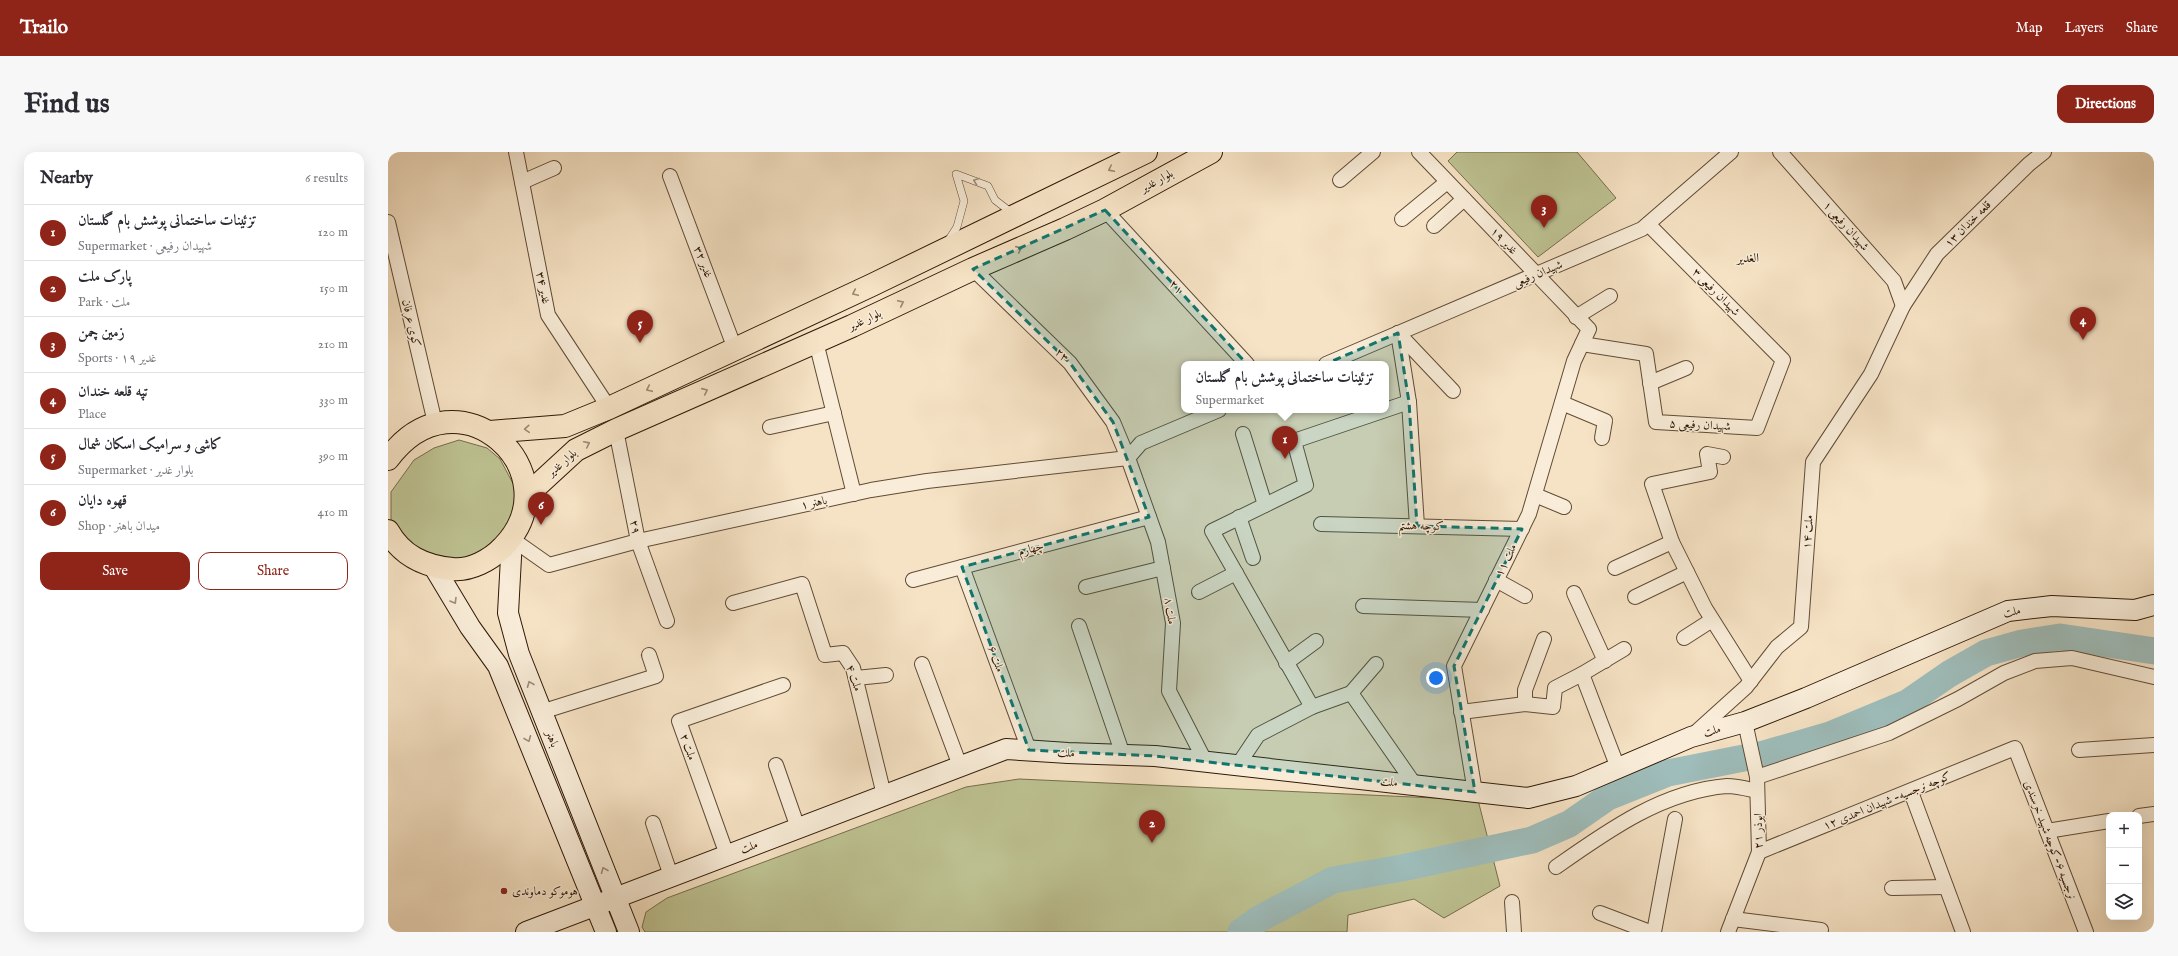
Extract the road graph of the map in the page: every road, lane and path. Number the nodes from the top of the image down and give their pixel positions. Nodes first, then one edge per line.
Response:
1 (516, 152) edge
2 (1146, 152) edge
3 (1211, 152) edge
4 (1373, 152) edge
5 (1419, 152) edge
6 (1731, 152) edge
7 (1780, 152) edge
8 (2044, 152) edge
9 (554, 168) dead end
10 (670, 176) dead end
11 (1340, 180) dead end
12 (522, 182) junction
13 (1448, 182) junction
14 (1464, 199) junction
15 (1105, 210) junction
16 (1014, 215) junction
17 (1402, 219) dead end
18 (388, 222) edge
19 (1648, 224) junction
20 (1434, 226) dead end
21 (941, 251) junction
22 (973, 269) junction
23 (1536, 275) junction
24 (1610, 296) dead end
25 (1903, 306) junction
26 (1576, 317) junction
27 (1588, 329) joint
28 (1398, 333) junction
29 (816, 342) junction
30 (1582, 344) junction
31 (735, 349) junction
32 (1783, 360) joint
33 (1244, 361) edge
34 (1333, 361) edge
35 (1686, 368) dead end
36 (1650, 383) junction
37 (1453, 391) dead end
38 (1409, 402) junction
39 (1562, 403) junction
40 (609, 408) junction
41 (1389, 409) edge
42 (834, 413) junction
43 (1212, 413) edge
44 (1377, 413) edge
45 (435, 423) junction
46 (770, 427) dead end
47 (616, 430) junction
48 (490, 432) junction
49 (1243, 434) dead end
50 (1602, 438) dead end
51 (1723, 457) dead end
52 (388, 458) edge
53 (1128, 458) junction
54 (854, 494) junction
55 (1535, 495) junction
56 (526, 496) junction
57 (1265, 505) junction
58 (1564, 507) dead end
59 (1149, 517) junction
60 (1239, 517) junction
61 (1321, 524) dead end
62 (1417, 526) junction
63 (1522, 529) junction
64 (390, 538) edge
65 (512, 539) junction
66 (638, 541) junction
67 (1672, 542) junction
68 (1253, 558) dead end
69 (434, 567) junction
70 (962, 568) junction
71 (1163, 568) junction
72 (1615, 568) dead end
73 (1687, 572) junction
74 (1236, 573) junction
75 (912, 580) dead end
76 (1496, 580) junction
77 (1086, 587) dead end
78 (1199, 592) dead end
79 (1574, 593) dead end
80 (1525, 596) dead end
81 (1635, 597) dead end
82 (732, 603) dead end
83 (2154, 605) edge
84 (1363, 606) dead end
85 (1482, 610) junction
86 (1712, 620) junction
87 (667, 621) dead end
88 (1079, 626) dead end
89 (1684, 638) dead end
90 (1544, 640) dead end
91 (1316, 641) dead end
92 (1624, 649) dead end
93 (649, 655) dead end
94 (1605, 660) junction
95 (1286, 663) junction
96 (922, 664) dead end
97 (1376, 664) dead end
98 (1582, 674) junction
99 (886, 675) dead end
100 (2154, 677) edge
101 (856, 678) junction
102 (1751, 681) junction
103 (783, 685) dead end
104 (1351, 693) junction
105 (1525, 704) junction
106 (1312, 707) junction
107 (541, 712) junction
108 (1461, 712) junction
109 (1745, 722) junction
110 (1691, 737) junction
111 (2154, 744) edge
112 (2015, 748) joint
113 (1030, 750) junction
114 (2079, 750) dead end
115 (1123, 755) junction
116 (1205, 761) junction
117 (776, 765) dead end
118 (1238, 765) junction
119 (960, 766) junction
120 (1618, 768) junction
121 (1757, 775) junction
122 (1415, 785) junction
123 (1757, 791) junction
124 (1474, 792) junction
125 (1911, 792) junction
126 (884, 795) junction
127 (2154, 814) edge
128 (2142, 816) edge
129 (1675, 819) dead end
130 (2106, 821) edge
131 (653, 823) dead end
132 (798, 828) junction
133 (2047, 831) junction
134 (1759, 852) junction
135 (726, 855) junction
136 (1556, 867) dead end
137 (671, 876) junction
138 (1946, 887) junction
139 (1892, 888) dead end
140 (615, 897) junction
141 (1512, 902) dead end
142 (595, 905) junction
143 (1600, 913) dead end
144 (1730, 926) edge
145 (1821, 930) dead end
146 (526, 932) edge
147 (606, 932) edge
148 (629, 932) edge
149 (1514, 932) edge
150 (1650, 932) edge
151 (1654, 932) edge
152 (1963, 932) edge
153 (2086, 932) edge

1 - 12 street, ۳۴ غدیر
2 -> 16 main road
3 - 15 main road, بلوار غدیر
4 - 11 street
5 - 13 street, ۱۹ غدیر
6 - 19 street, شهیدان رفیعی
7 - 25 street, ۱ شهیدان رفیعی
8 - 25 street, ۱۳ قلعه خندان
9 - 12 street
10 - 31 street, ۳۲ غدیر
12 - 40 street, ۳۴ غدیر
13 - 14 street, ۱۹ غدیر
13 - 17 street
14 - 20 street
14 - 23 street, ۱۹ غدیر
22 -> 15 main road, بلوار غدیر
15 - 33 street, ۲۱
16 - 21 main road
16 -> 21 lane
18 - 45 street, کوی عرفان
19 - 23 street, شهیدان رفیعی
19 - 32 street, ۳ شهیدان رفیعی
21 -> 31 main road
29 -> 22 main road, بلوار غدیر
22 - 53 street, ۲۳
23 - 26 street, ۱۹ غدیر
23 - 28 street, شهیدان رفیعی
24 - 26 street
25 - 102 street, ۱۴ ملت
26 - 27 street, ۱۹ غدیر
27 - 30 street, ۱۱ ملت
28 - 34 street, شهیدان رفیعی
28 - 37 street
28 - 38 street
29 - 42 street
47 -> 29 main road, بلوار غدیر
30 - 36 street, ۵ شهیدان رفیعی
30 - 39 street, ۱۱ ملت
31 -> 40 main road
32 - 36 street, ۵ شهیدان رفیعی
35 - 36 street
38 - 41 street
38 - 62 street
39 - 50 street
39 - 55 street, ۱۱ ملت
40 -> 48 main road
42 - 46 street
42 - 54 street
43 - 53 street
44 - 57 street
45 - 48 main road
45 - 52 main road
56 -> 47 main road, بلوار غدیر
47 - 66 street, ۲۹
48 - 56 main road
49 - 57 street
51 - 67 street
53 - 54 street, باهنر ۱
53 - 59 street, ۸ ملت
54 - 66 street, باهنر ۱
55 - 58 street
55 - 63 street, ۱۱ ملت
56 - 65 main road
57 - 60 street
59 - 70 street, چهارم
59 - 71 street, ۸ ملت
60 - 68 street
60 - 74 street
61 - 62 street, کوچه هشتم
62 - 63 street, کوچه هشتم
63 - 76 street, ۱۱ ملت
64 - 69 main road
65 - 66 street, باهنر ۱
65 - 69 main road
107 -> 65 main road, باهنر
66 - 87 street, ۲۹
67 - 72 street
67 - 73 street
69 -> 142 main road, باهنر
70 - 75 street, چهارم
70 - 113 street, ۶ ملت
71 - 77 street
71 - 116 street, ۸ ملت
73 - 81 street
73 - 86 street
74 - 78 street
74 - 95 street
76 - 80 street
76 - 85 street, ۱۱ ملت
79 - 94 street
82 - 101 street, ۴ ملت
83 - 109 main road, ملت
84 - 85 street
85 - 108 street, ۱۱ ملت
86 - 89 street
86 - 102 street
88 - 115 street
90 - 105 street
91 - 95 street
92 - 94 street
93 - 107 street
94 - 98 street
95 - 106 street
96 - 119 street
97 - 104 street
98 - 105 street
98 - 120 street
99 - 101 street
100 - 121 street
101 - 126 street, ۴ ملت
102 - 110 street, ۱۴ ملت
103 - 135 street, ۲ ملت
104 - 106 street
104 - 122 street
105 - 108 street
106 - 118 street
140 -> 107 main road, باهنر
108 - 124 street, ۱۱ ملت
109 - 110 main road, ملت
109 - 121 street, ۲۱ ابوذر
110 - 120 main road, ملت
111 - 114 street
112 - 125 street, کوچه نرجسیه- شهیدان احمدی ۱۲
112 - 133 street, نرجسیه ۶-کوچه شهید خرسندی
113 - 115 main road, ملت
113 - 119 main road, ملت
115 - 116 main road, ملت
116 - 118 main road, ملت
117 - 132 street
118 - 122 main road, ملت
119 - 126 main road, ملت
120 - 124 main road, ملت
121 - 123 street, ۲۱ ابوذر
122 - 124 main road, ملت
123 - 134 street, ۲۱ ابوذر
123 - 136 street
125 - 134 street, کوچه نرجسیه- شهیدان احمدی ۱۲
125 - 138 street
126 - 132 main road, ملت
127 - 128 street
129 - 151 street
130 - 133 street
131 - 137 street
132 - 135 main road, ملت
133 - 153 street, نرجسیه ۶-کوچه شهید خرسندی
134 - 144 street, ۲۱ ابوذر
135 - 137 main road, ملت
137 - 140 main road, ملت
138 - 139 street
138 - 152 street
140 - 142 main road, ملت
140 - 148 main road, باهنر
141 - 149 street
142 - 146 main road, ملت
142 - 147 main road, باهنر
143 - 150 street
144 - 145 street

